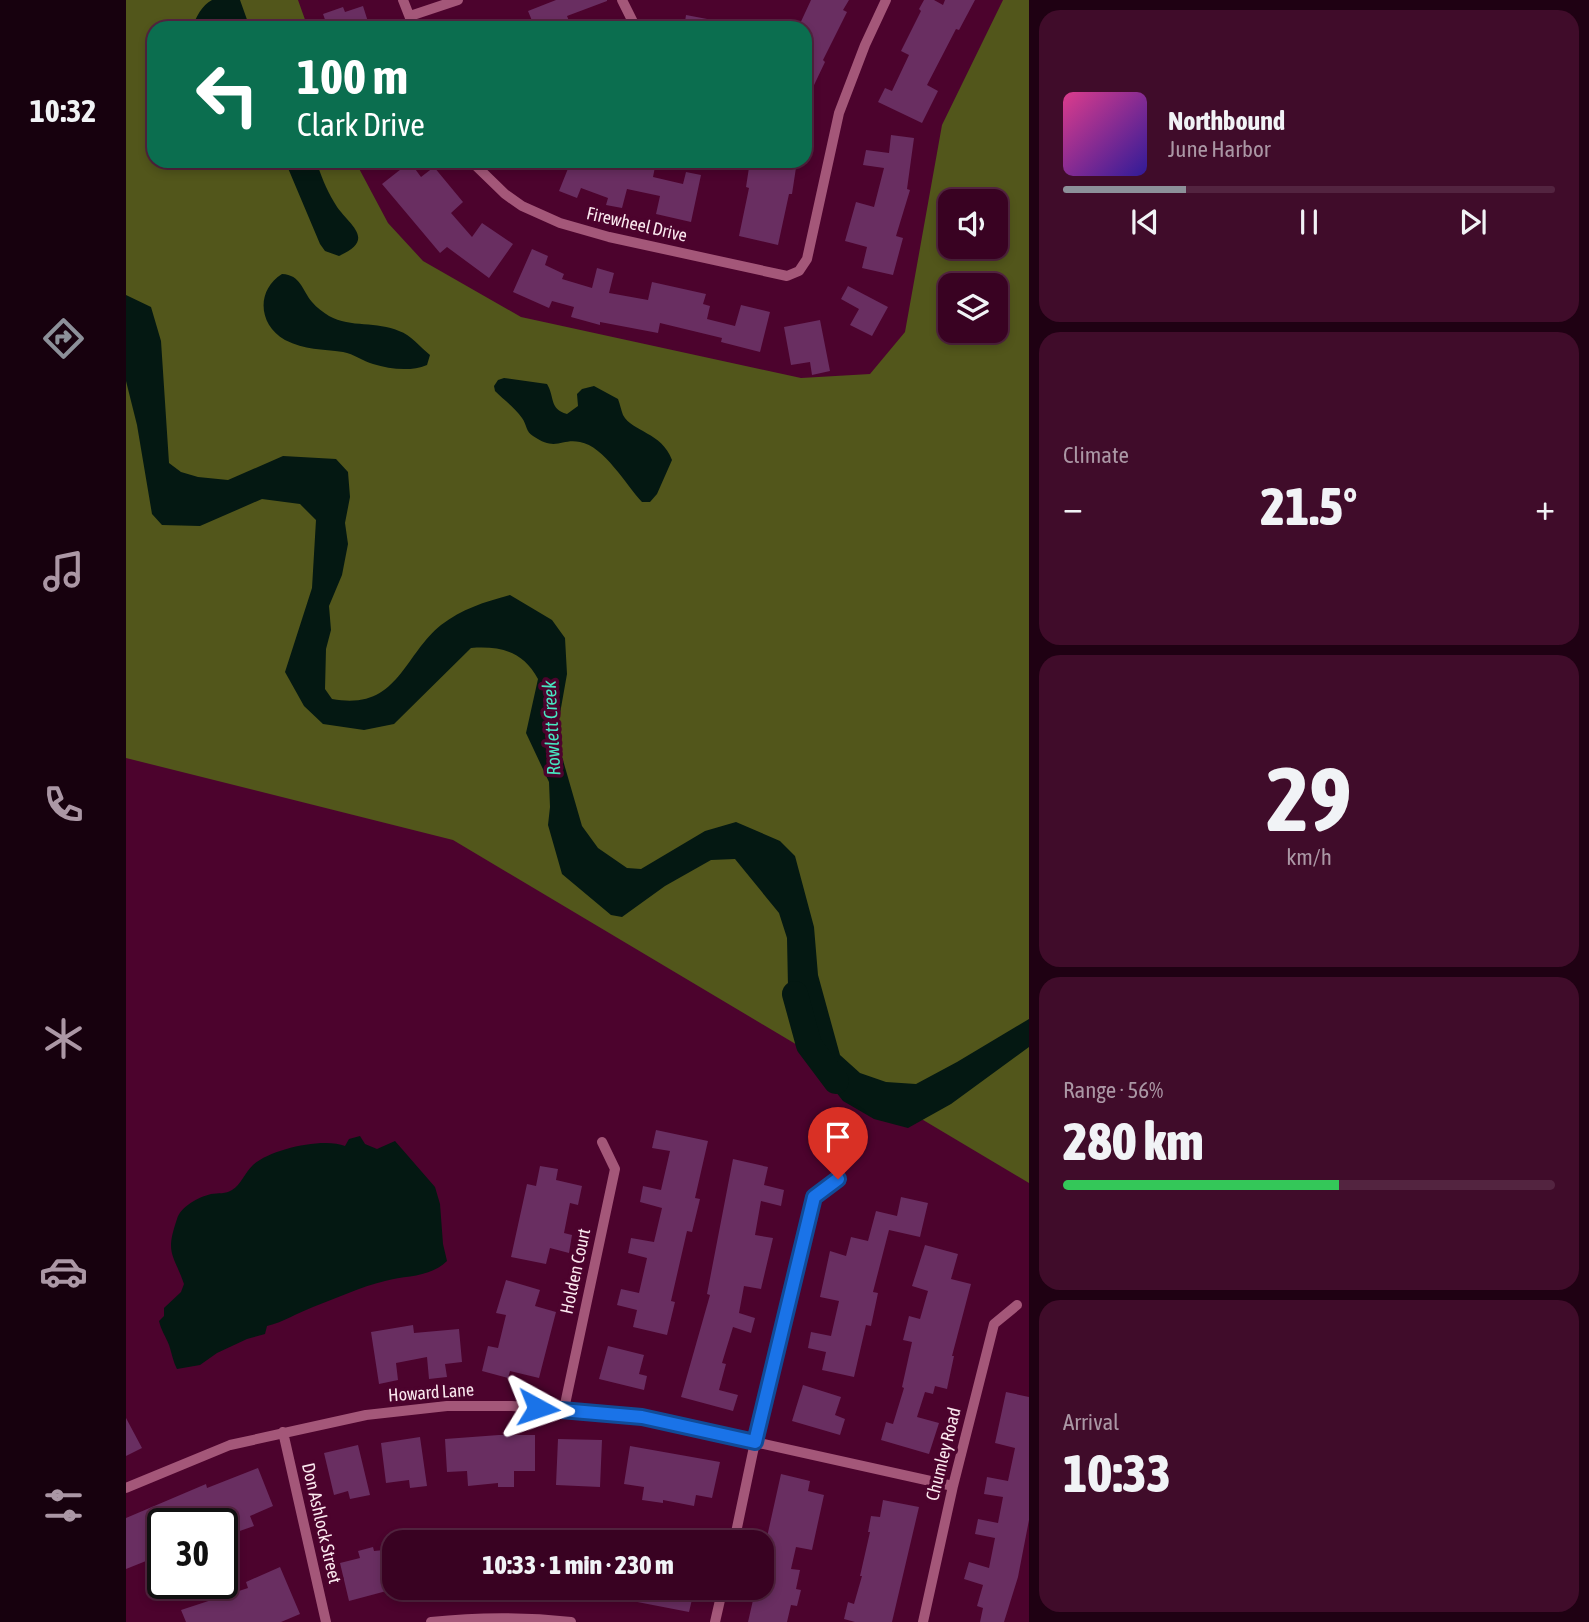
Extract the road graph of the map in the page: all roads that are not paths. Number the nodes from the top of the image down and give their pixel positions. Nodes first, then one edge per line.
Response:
1 (403, 0) edge
2 (458, 0) edge
3 (622, 0) edge
4 (886, 0) edge
5 (410, 16) junction
6 (412, 21) edge
7 (632, 21) edge
8 (478, 168) edge
9 (602, 1142) dead end
10 (838, 1179) dead end
11 (1017, 1305) dead end
12 (564, 1409) junction
13 (283, 1432) junction
14 (755, 1442) junction
15 (953, 1486) junction
16 (126, 1488) edge
17 (737, 1530) edge
18 (720, 1600) edge
19 (326, 1622) edge
20 (432, 1622) edge
21 (571, 1622) edge
22 (715, 1622) edge
23 (922, 1622) edge

1 - 5 street
2 - 5 street
3 - 7 street
4 - 8 street, Firewheel Drive
5 - 6 street
9 - 12 street, Holden Court
10 - 14 street
11 - 15 street, Chumley Road
12 - 13 street, Howard Lane
12 - 14 street, Howard Lane
13 - 16 street, Howard Lane
13 - 19 street, Don Ashlock Street
14 - 15 street, Howard Lane
14 - 17 street
15 - 23 street, Chumley Road
18 - 22 street
20 - 21 street

